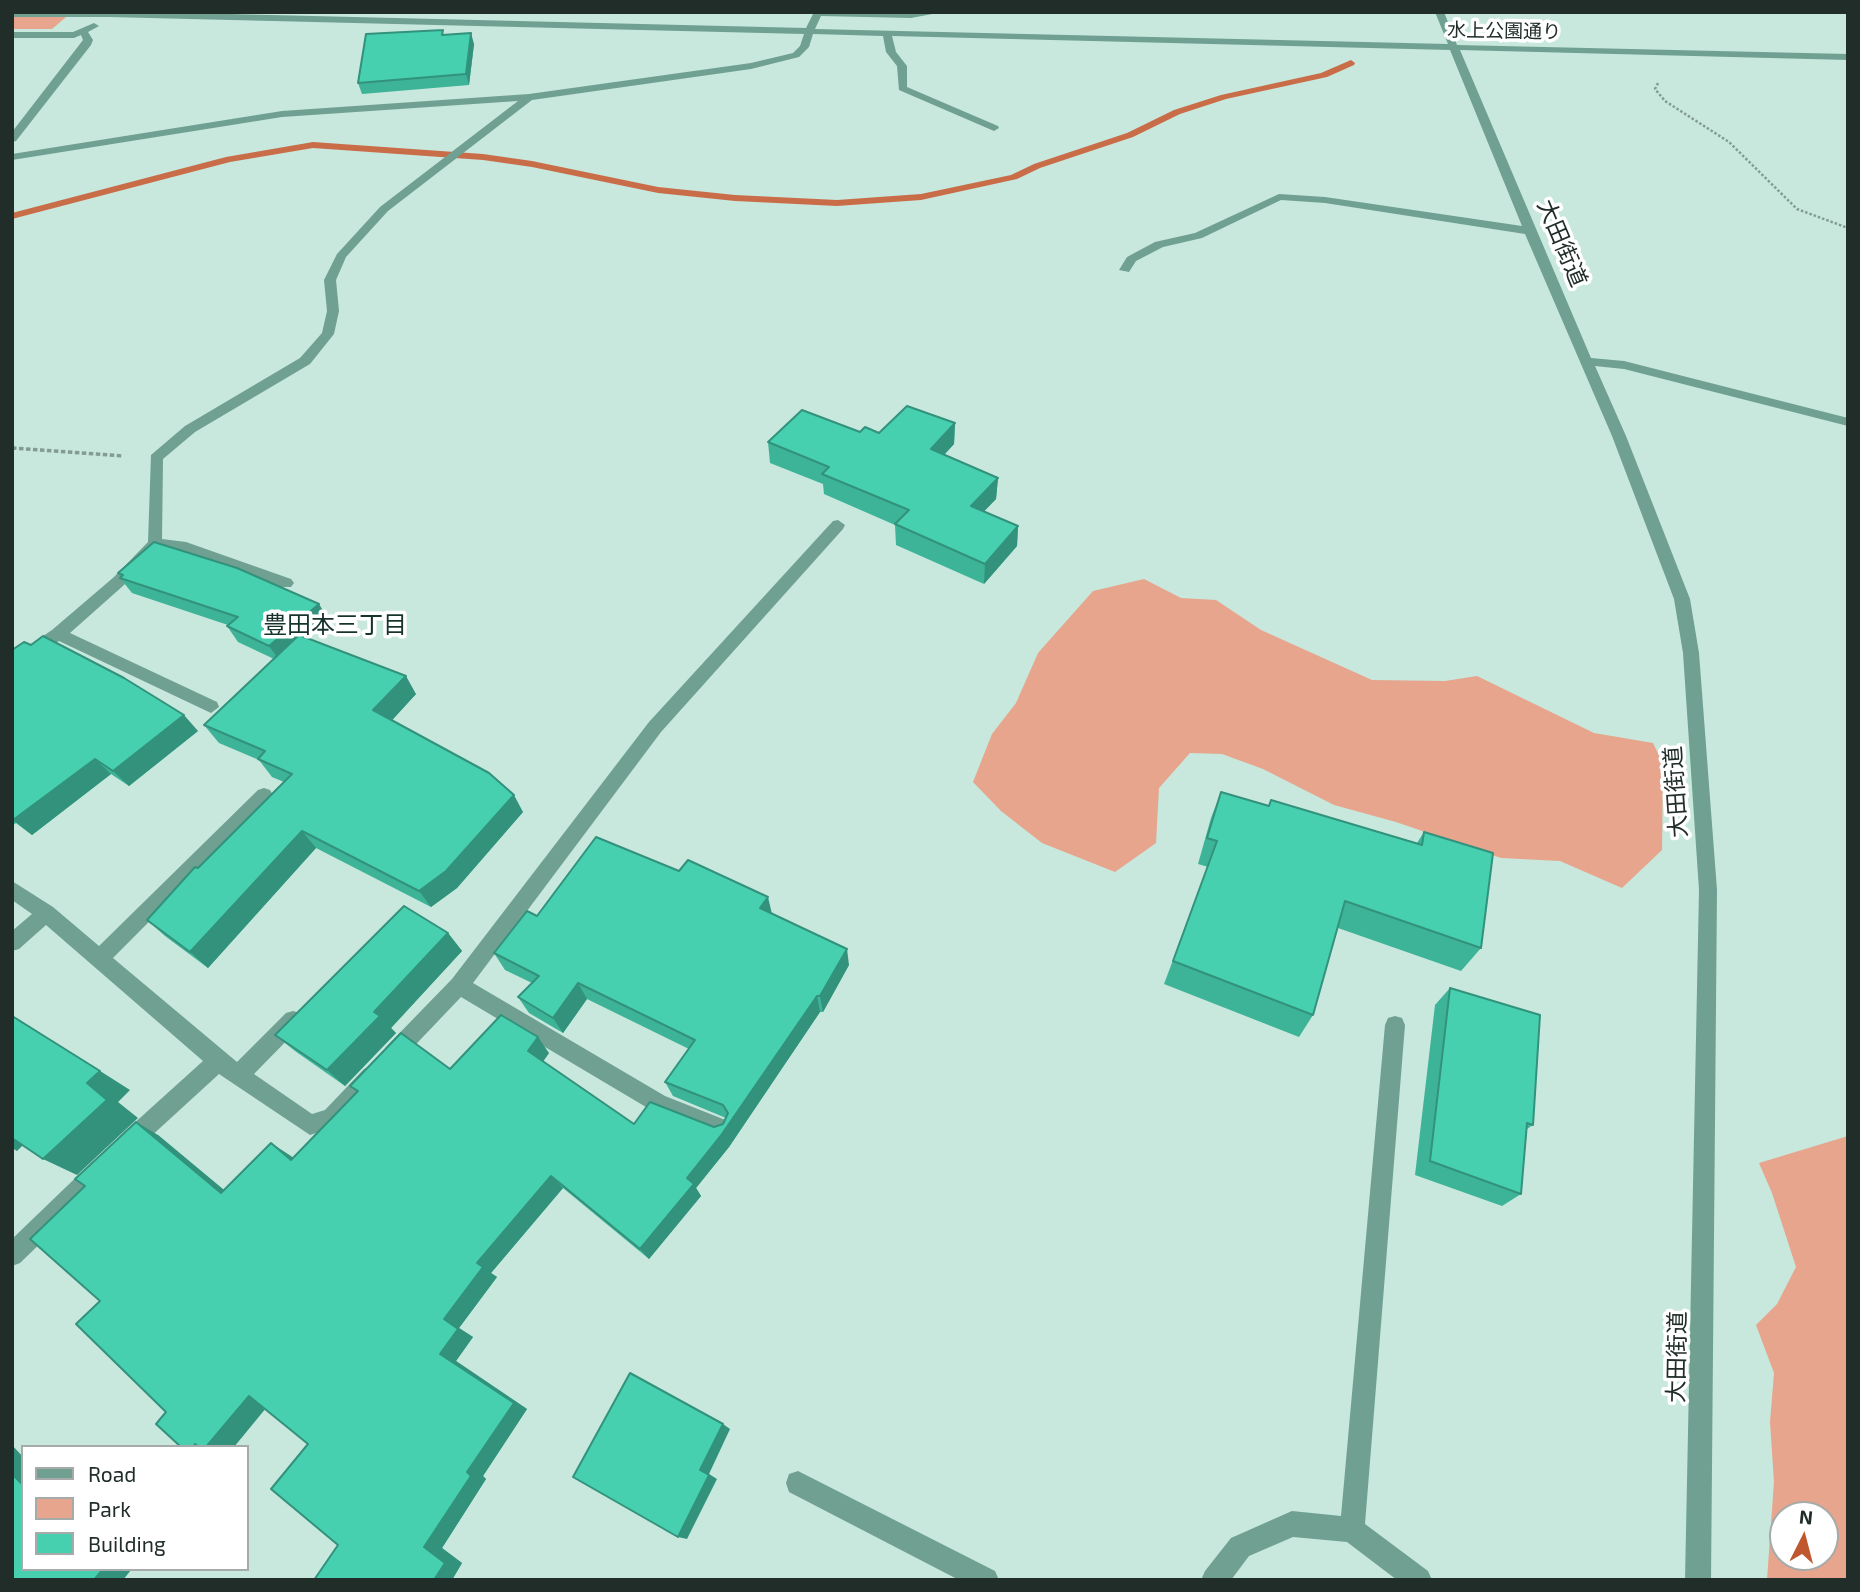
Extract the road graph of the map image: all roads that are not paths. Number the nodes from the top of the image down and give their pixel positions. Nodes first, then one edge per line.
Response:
1 (939, 12) edge
2 (1439, 12) edge
3 (110, 13) edge
4 (12, 14) edge
5 (809, 32) junction
6 (84, 33) junction
7 (887, 34) junction
8 (12, 35) edge
9 (1452, 47) junction
10 (1848, 57) edge
11 (528, 97) junction
12 (994, 128) dead end
13 (12, 139) edge
14 (12, 157) edge
15 (1530, 231) junction
16 (1125, 270) dead end
17 (1586, 361) junction
18 (1848, 422) edge
19 (838, 525) dead end
20 (155, 543) junction
21 (286, 583) dead end
22 (58, 634) junction
23 (12, 664) edge
24 (211, 707) dead end
25 (264, 795) dead end
26 (12, 889) edge
27 (46, 913) junction
28 (12, 943) edge
29 (99, 959) junction
30 (459, 985) junction
31 (304, 1009) edge
32 (1395, 1025) dead end
33 (218, 1061) junction
34 (238, 1076) junction
35 (720, 1128) edge
36 (12, 1255) edge
37 (798, 1483) dead end
38 (1352, 1530) junction
39 (986, 1580) edge
40 (1214, 1580) edge
41 (1419, 1580) edge
42 (1698, 1580) edge

1 - 5 street
2 - 9 street, 大田街道
3 - 4 street, 水上公園通り
3 - 5 street, 水上公園通り
3 - 6 street
5 - 7 street, 水上公園通り
5 - 11 street
6 - 8 street
6 - 13 street
7 - 9 street, 水上公園通り
7 - 12 street
9 - 10 street, 水上公園通り
9 - 15 street, 大田街道
11 - 14 street
11 - 20 street
15 - 16 street
15 - 17 street, 大田街道
17 - 18 street
17 - 42 street, 大田街道
19 - 30 street
20 - 21 street
20 - 22 street
22 - 23 street
22 - 24 street
25 - 29 street
26 - 27 street
27 - 28 street
27 - 29 street
29 - 33 street
30 - 34 street
30 - 35 street
31 - 34 street
32 - 38 street
33 - 34 street
33 - 36 street
37 - 39 street
38 - 40 street
38 - 41 street

